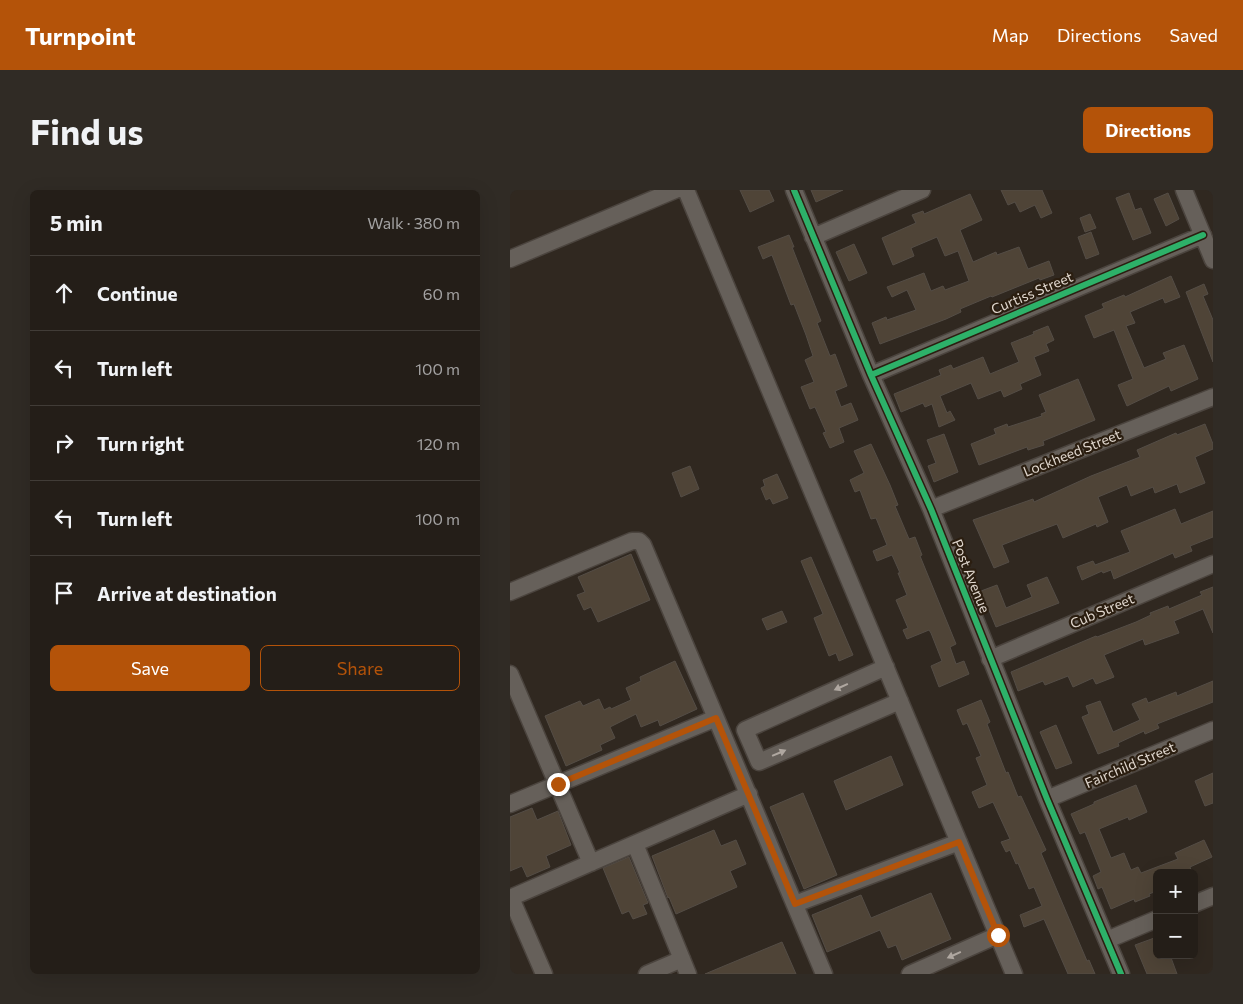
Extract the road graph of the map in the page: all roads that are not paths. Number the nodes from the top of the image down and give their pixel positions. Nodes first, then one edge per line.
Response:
1 (675, 190) edge
2 (686, 190) edge
3 (794, 190) edge
4 (922, 190) edge
5 (1184, 190) edge
6 (1203, 235) junction
7 (813, 237) junction
8 (510, 259) edge
9 (1213, 260) edge
10 (871, 375) junction
11 (1213, 397) edge
12 (931, 509) junction
13 (1213, 564) edge
14 (510, 592) edge
15 (990, 659) junction
16 (886, 667) junction
17 (510, 674) edge
18 (900, 701) junction
19 (716, 718) junction
20 (1213, 730) edge
21 (558, 784) junction
22 (749, 794) junction
23 (1047, 800) junction
24 (510, 804) edge
25 (959, 842) junction
26 (635, 844) junction
27 (591, 863) junction
28 (1213, 896) edge
29 (510, 898) edge
30 (1198, 902) edge
31 (795, 904) junction
32 (1153, 921) edge
33 (998, 935) junction
34 (1107, 940) junction
35 (685, 966) edge
36 (1007, 972) edge
37 (544, 974) edge
38 (647, 974) edge
39 (824, 974) edge
40 (910, 974) edge
41 (1121, 974) edge

1 - 8 street
2 - 16 street
3 - 7 street, Post Avenue
4 - 7 street
5 - 6 street
6 - 9 street
6 - 10 street, Curtiss Street
7 - 10 street, Post Avenue
10 - 12 street, Post Avenue
11 - 12 street, Lockheed Street
12 - 15 street, Post Avenue
13 - 15 street, Cub Street
14 - 19 street
15 - 23 street, Post Avenue
16 - 18 street
16 -> 18 street
17 - 21 street
18 - 25 street
19 - 21 street
19 - 22 street
20 - 23 street, Fairchild Street
21 - 24 street
21 - 27 street
22 - 26 street
22 - 31 street
23 - 34 street, Post Avenue
25 - 31 street
25 - 33 street
26 - 27 street
26 - 35 street
27 - 29 street
28 - 30 street
29 - 37 street
31 - 39 street
32 - 34 street
33 - 36 street
33 -> 40 street
34 - 41 street, Post Avenue
35 - 38 street

